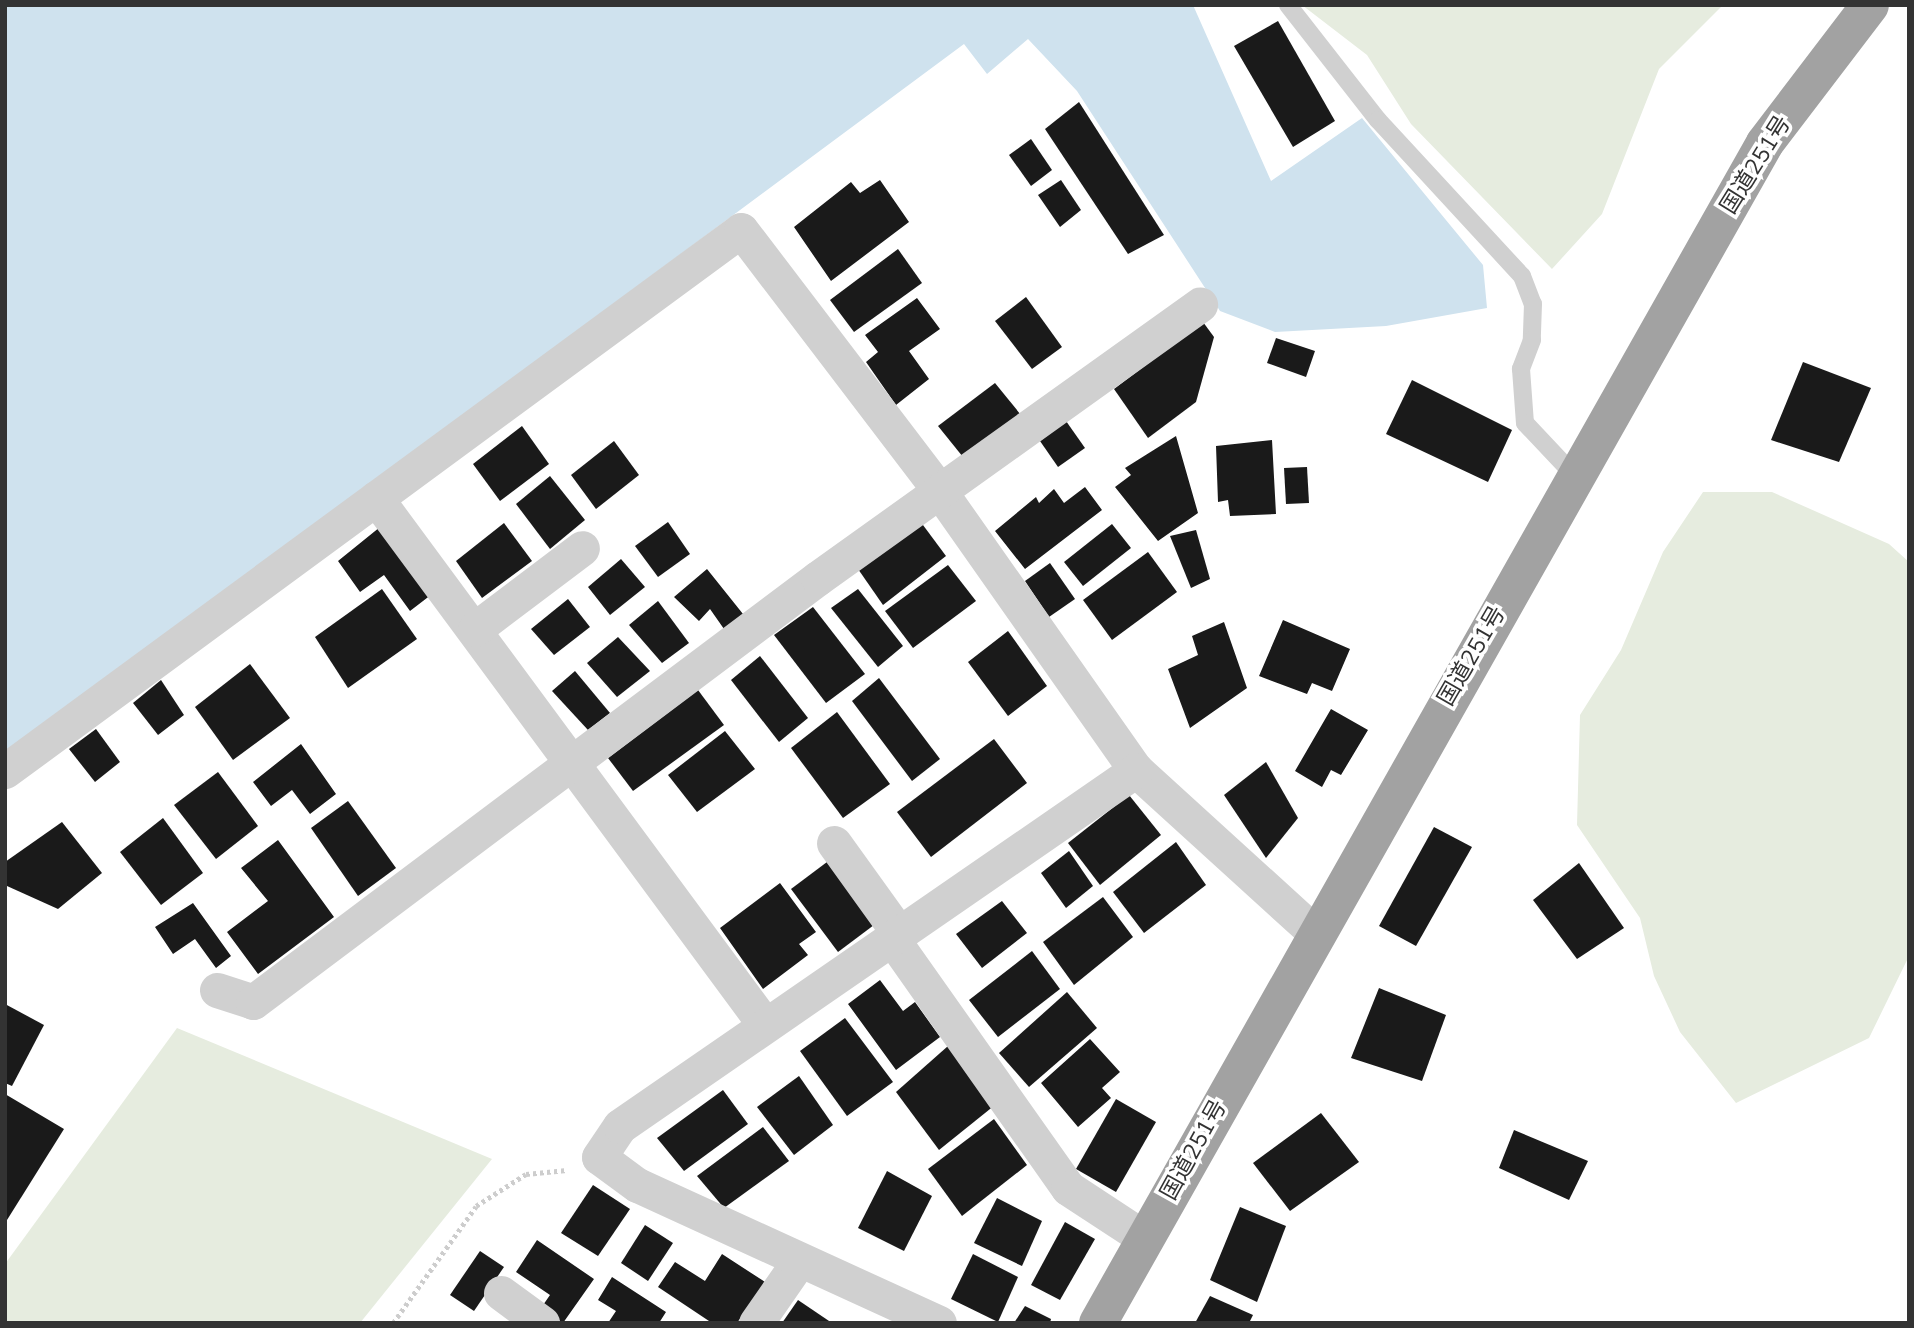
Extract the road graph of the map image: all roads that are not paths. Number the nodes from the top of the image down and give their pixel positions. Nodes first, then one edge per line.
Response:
1 (1288, 5) edge
2 (1870, 5) edge
3 (1200, 305) dead end
4 (1575, 477) junction
5 (941, 493) junction
6 (376, 498) junction
7 (582, 548) dead end
8 (475, 629) junction
9 (573, 760) junction
10 (1136, 770) junction
11 (5, 771) edge
12 (834, 843) dead end
13 (1315, 933) junction
14 (894, 934) junction
15 (217, 990) dead end
16 (765, 1025) junction
17 (1144, 1238) junction
18 (799, 1261) junction
19 (501, 1293) dead end
20 (542, 1323) edge
21 (756, 1323) edge
22 (939, 1323) edge
23 (1098, 1323) edge

1 - 4 lane
2 - 4 highway, 国道251号
3 - 5 street
4 - 13 highway, 国道251号
5 - 6 street
5 - 9 street
5 - 10 street
6 - 8 street
6 - 11 street
7 - 8 street
8 - 9 street
9 - 15 street
9 - 16 street
10 - 13 street
10 - 14 street
12 - 14 street
13 - 17 highway, 国道251号
14 - 16 street
14 - 17 street
16 - 18 street
17 - 23 highway, 国道251号
18 - 21 street
18 - 22 street
19 - 20 street

